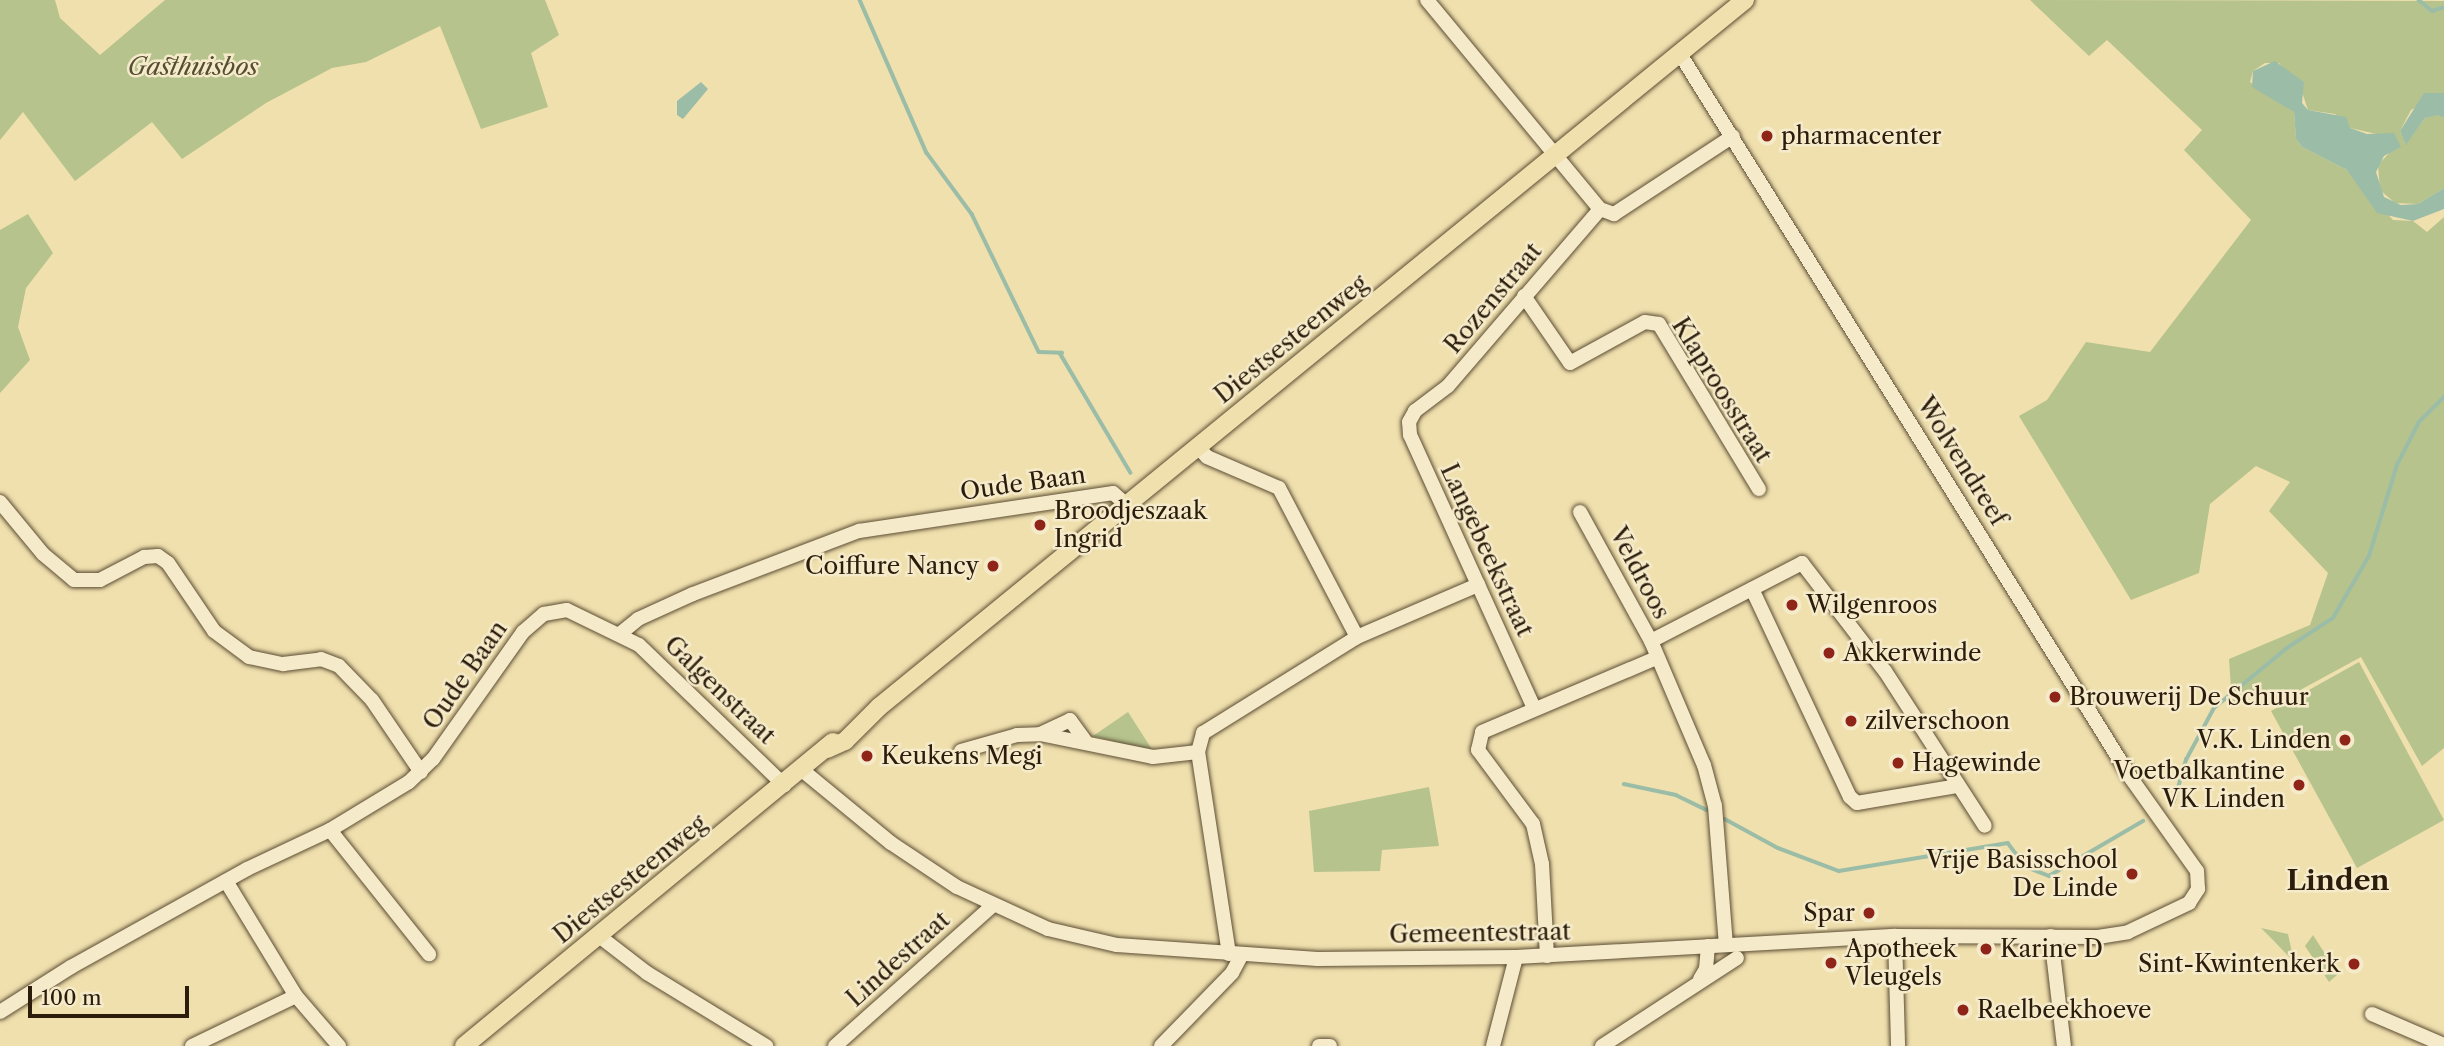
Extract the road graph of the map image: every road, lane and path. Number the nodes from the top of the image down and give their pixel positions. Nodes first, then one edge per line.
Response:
1 (1427, 0) edge
2 (1745, 0) edge
3 (1679, 54) junction
4 (1733, 136) junction
5 (1554, 156) junction
6 (1601, 209) junction
7 (1524, 296) junction
8 (1415, 411) joint
9 (1198, 447) junction
10 (1759, 489) dead end
11 (0, 502) edge
12 (1127, 505) junction
13 (1580, 512) dead end
14 (1478, 585) junction
15 (1752, 589) junction
16 (621, 633) junction
17 (1357, 637) junction
18 (1651, 641) junction
19 (1656, 658) junction
20 (1534, 708) junction
21 (961, 751) dead end
22 (1198, 752) junction
23 (802, 770) junction
24 (421, 772) junction
25 (784, 785) junction
26 (1957, 786) junction
27 (1984, 827) dead end
28 (330, 830) junction
29 (226, 881) junction
30 (2201, 893) joint
31 (992, 906) junction
32 (599, 936) junction
33 (1895, 936) junction
34 (2051, 936) junction
35 (1726, 945) junction
36 (1708, 946) junction
37 (429, 954) dead end
38 (1235, 955) junction
39 (1547, 956) junction
40 (1516, 957) junction
41 (1737, 958) dead end
42 (1700, 979) junction
43 (296, 996) junction
44 (0, 1012) edge
45 (2372, 1014) dead end
46 (2444, 1045) edge
47 (192, 1046) edge
48 (339, 1046) edge
49 (464, 1046) edge
50 (766, 1046) edge
51 (835, 1046) edge
52 (1161, 1046) edge
53 (1318, 1046) edge
54 (1331, 1046) edge
55 (1493, 1046) edge
56 (1602, 1046) edge
57 (1898, 1046) edge
58 (2064, 1046) edge

1 - 5 street
2 - 3 main road, Diestsesteenweg
3 - 4 street, Wolvendreef
3 - 5 main road, Diestsesteenweg
4 - 6 street
4 - 30 street, Wolvendreef
5 - 6 street
5 - 9 main road, Diestsesteenweg
6 - 7 street, Rozenstraat
7 - 8 street, Rozenstraat
7 - 10 street, Klaproosstraat
8 - 14 street, Langebeekstraat
9 - 12 main road, Diestsesteenweg
9 - 17 street
11 - 24 street
12 - 16 street, Oude Baan
12 - 23 main road, Diestsesteenweg
13 - 18 street, Veldroos
14 - 17 street
14 - 20 street, Langebeekstraat
15 - 18 street
15 - 26 street
15 - 26 street
16 - 24 street, Oude Baan
16 - 25 street, Galgenstraat
17 - 22 street
18 - 19 street, Veldroos
19 - 20 street
19 - 35 street, Veldroos
20 - 39 street
21 - 22 street
22 - 38 street
23 - 25 main road, Diestsesteenweg
23 - 31 street, Gemeentestraat
24 - 28 street, Oude Baan
25 - 32 main road, Diestsesteenweg
26 - 27 street
28 - 29 street, Oude Baan
28 - 37 street
29 - 43 street
29 - 44 street, Oude Baan
30 - 34 street, Gemeentestraat
31 - 38 street, Gemeentestraat
31 - 51 street, Lindestraat
32 - 49 main road, Diestsesteenweg
32 - 50 street
33 - 34 street, Gemeentestraat
33 - 35 street, Gemeentestraat
33 - 57 street
34 - 58 street
35 - 36 street, Gemeentestraat
36 - 39 street, Gemeentestraat
36 - 42 street
38 - 40 street, Gemeentestraat
38 - 52 street
39 - 40 street, Gemeentestraat
40 - 55 street
41 - 42 street
42 - 56 street
43 - 47 street
43 - 48 street
45 - 46 street
53 - 54 street

